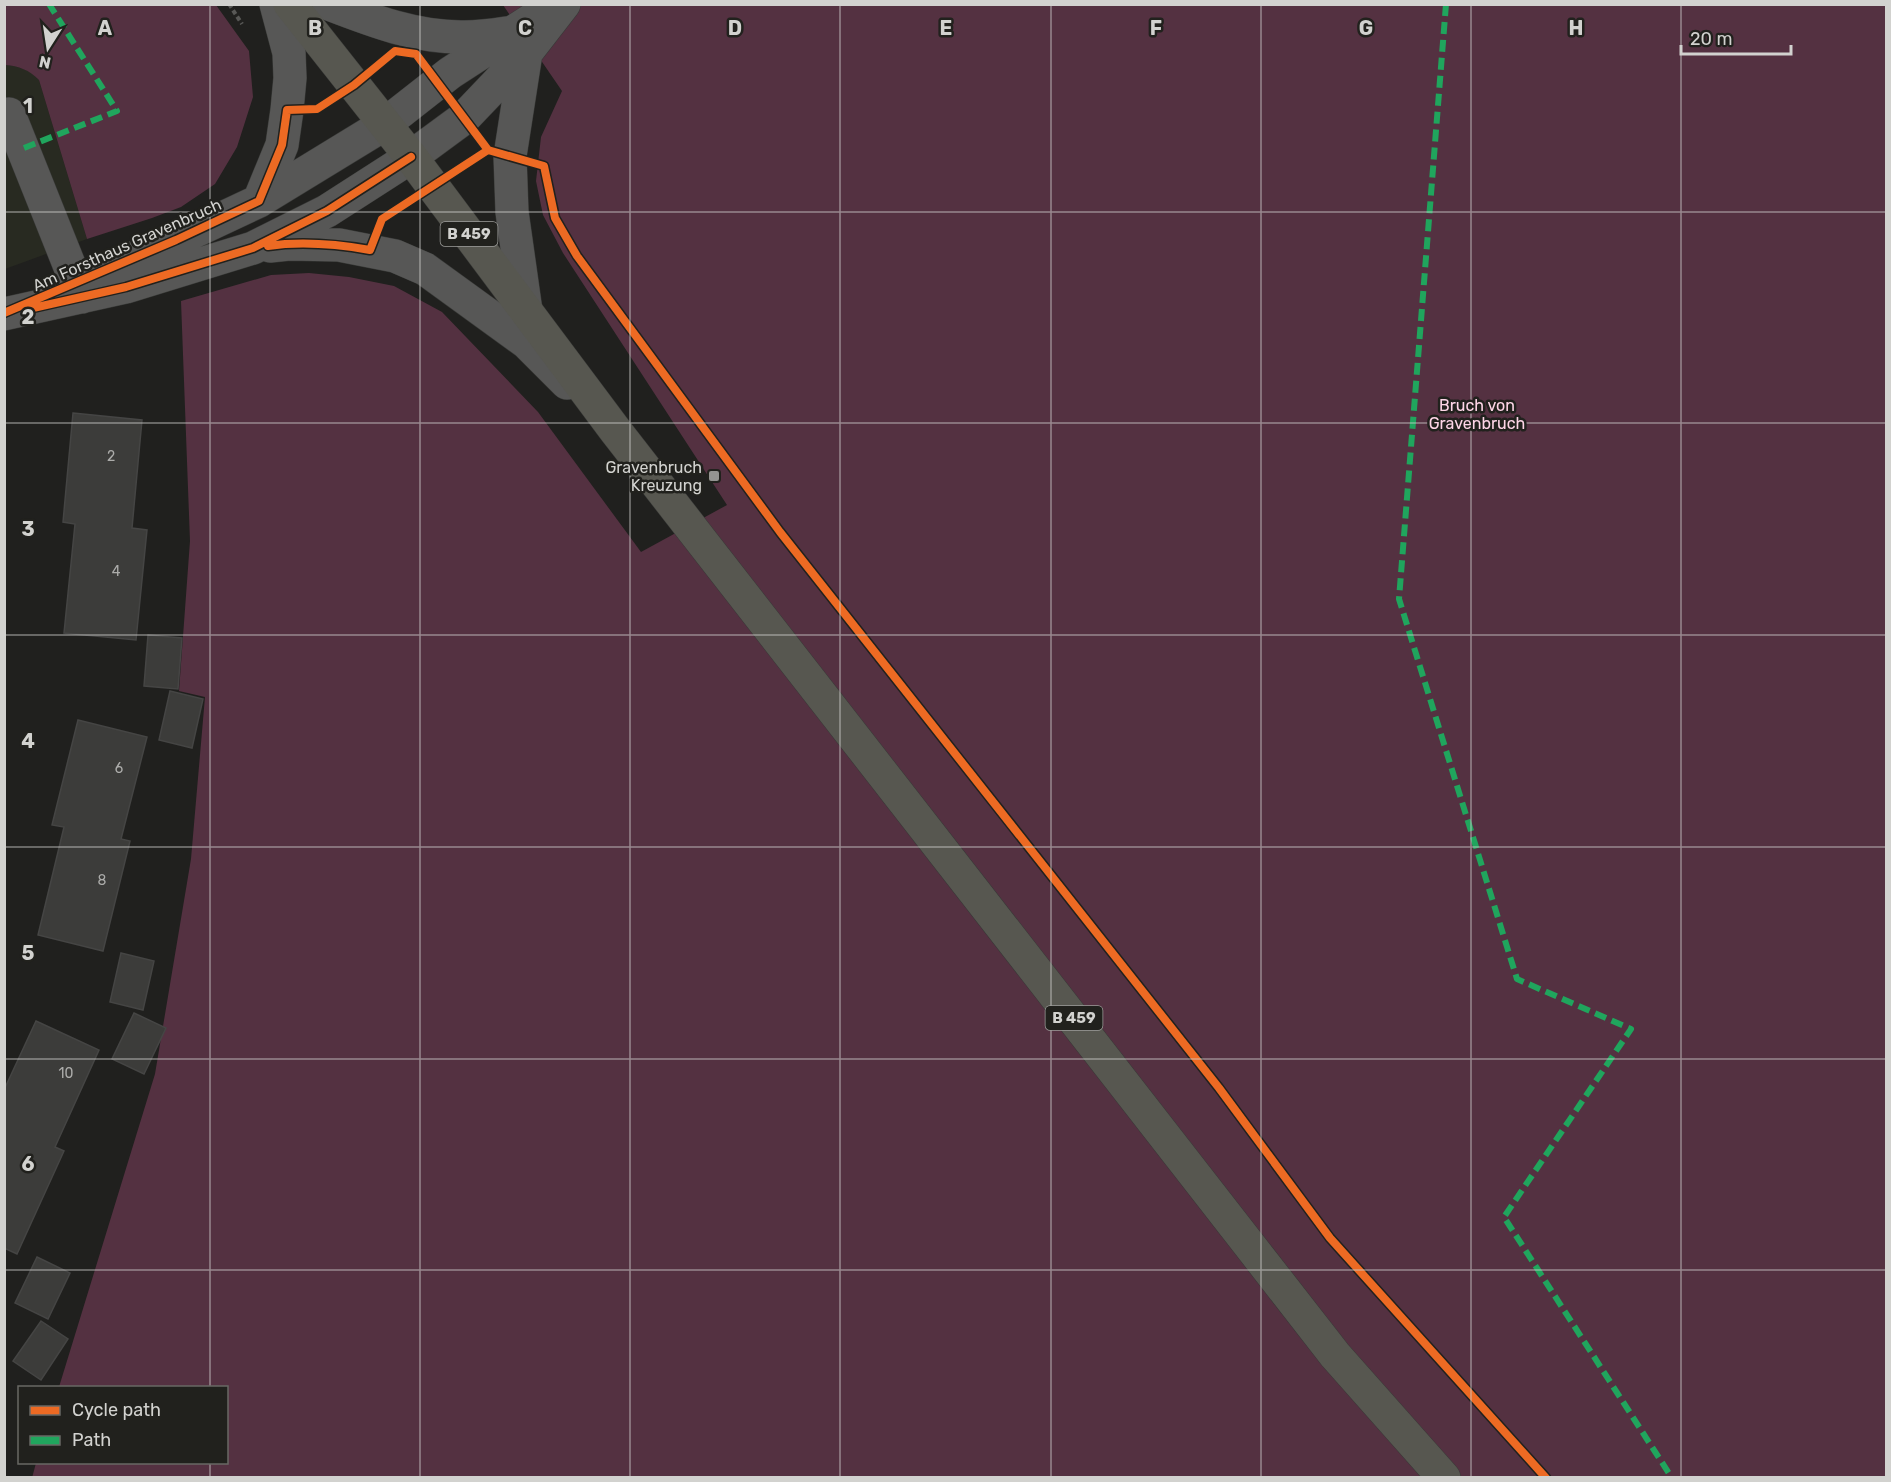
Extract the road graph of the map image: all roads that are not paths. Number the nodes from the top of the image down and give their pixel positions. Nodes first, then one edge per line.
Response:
1 (276, 4) edge
2 (290, 4) edge
3 (329, 4) edge
4 (555, 4) edge
5 (564, 4) edge
6 (519, 43) junction
7 (4, 115) edge
8 (385, 124) junction
9 (411, 157) junction
10 (259, 201) junction
11 (253, 248) junction
12 (79, 290) junction
13 (526, 311) junction
14 (4, 314) edge
15 (615, 430) junction
16 (1444, 1478) edge

1 - 10 street
2 - 8 main road, B 459
3 - 6 street
4 - 6 street
5 - 6 street
6 - 8 street, Am Forsthaus Gravenbruch
6 - 9 street, Am Forsthaus Gravenbruch
6 - 13 street
7 - 12 street
8 - 9 main road, B 459
8 - 10 street, Am Forsthaus Gravenbruch
9 - 11 street, Am Forsthaus Gravenbruch
9 - 13 main road, B 459
10 - 12 street, Am Forsthaus Gravenbruch
11 - 12 street, Am Forsthaus Gravenbruch
11 - 15 street
12 - 14 street, Am Forsthaus Gravenbruch
13 - 15 main road, B 459
15 - 16 main road, B 459

